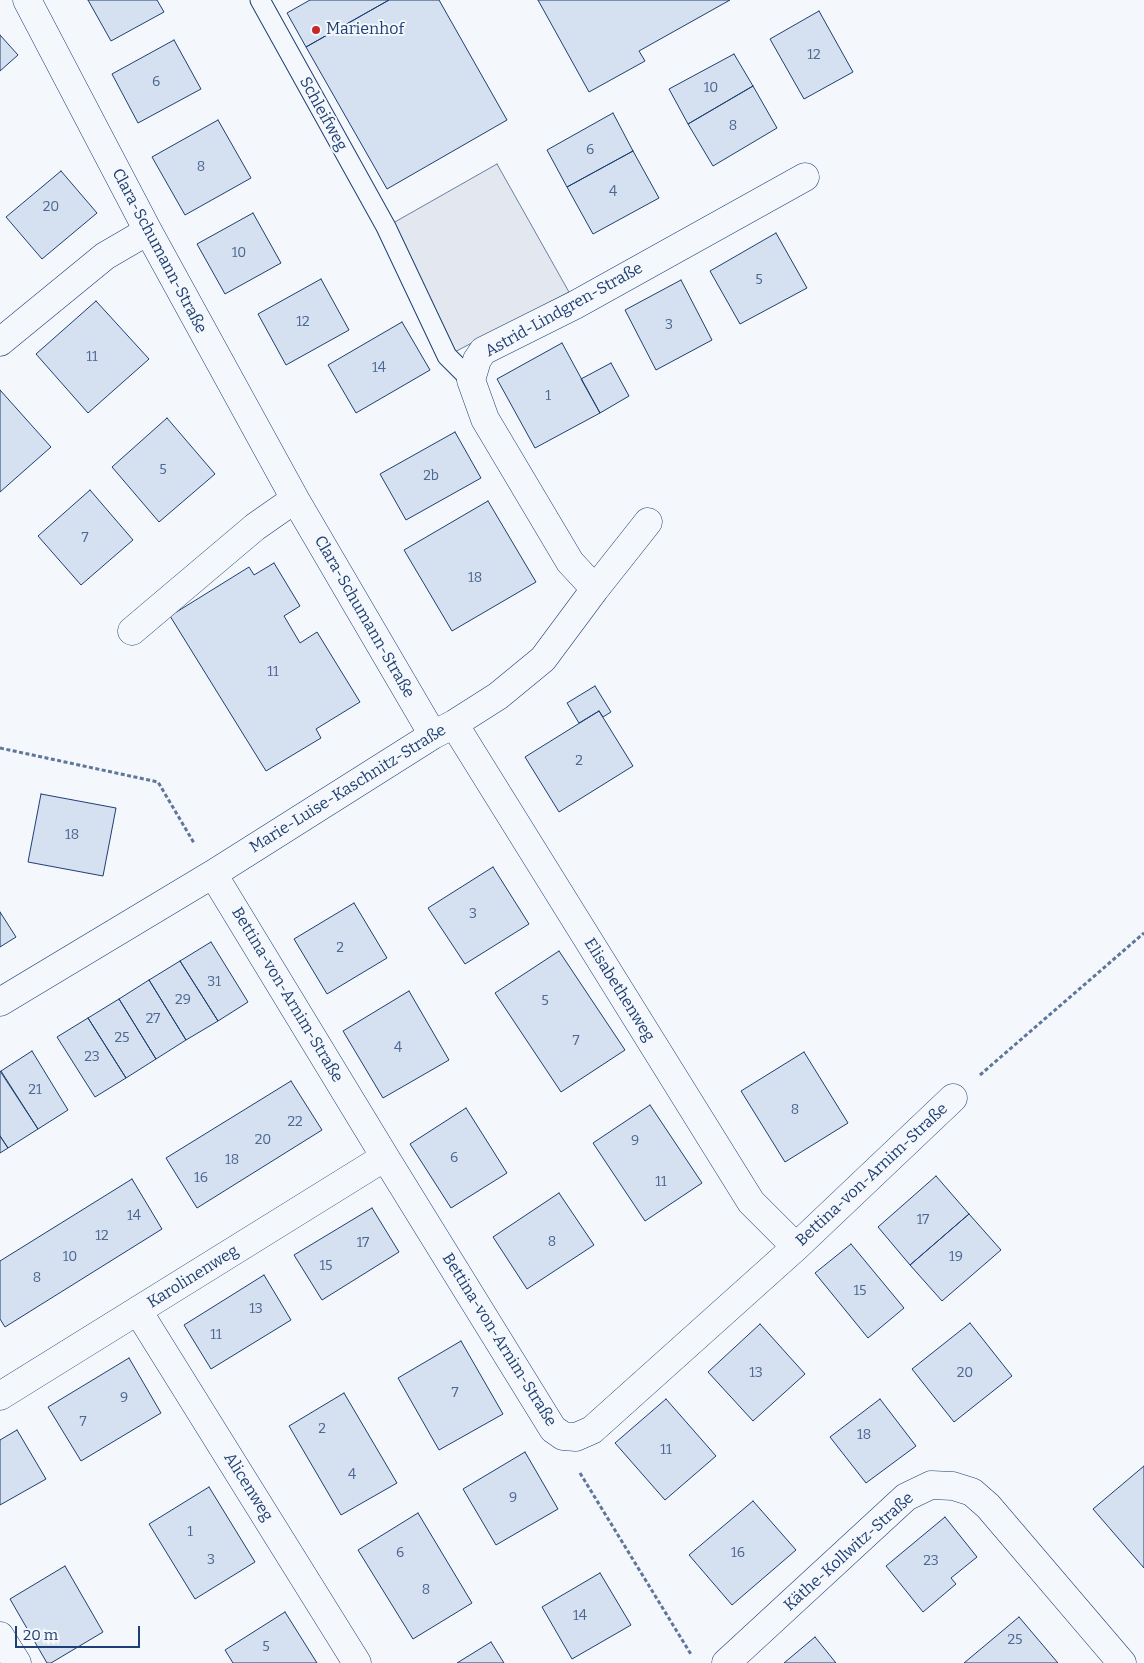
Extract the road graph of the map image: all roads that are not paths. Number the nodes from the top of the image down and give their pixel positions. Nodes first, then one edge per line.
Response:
1 (27, 0) edge
2 (260, 0) edge
3 (805, 177) dead end
4 (148, 231) junction
5 (0, 342) edge
6 (471, 380) junction
7 (295, 499) junction
8 (648, 522) dead end
9 (595, 589) junction
10 (132, 631) dead end
11 (444, 730) junction
12 (213, 874) junction
13 (0, 1002) edge
14 (953, 1098) road end
15 (385, 1158) junction
16 (796, 1247) junction
17 (138, 1311) junction
18 (0, 1396) edge
19 (0, 1636) edge
20 (17, 1663) edge
21 (357, 1663) edge
22 (726, 1663) edge
23 (1122, 1663) edge

1 - 4 street, Clara-Schumann-Straße
2 - 6 lane, Schleifweg
3 - 6 street, Astrid-Lindgren-Straße
4 - 5 street
4 - 7 street, Clara-Schumann-Straße
6 - 9 street
7 - 10 street
7 - 11 street, Clara-Schumann-Straße
8 - 9 street, Marie-Luise-Kaschnitz-Straße
9 - 11 street, Marie-Luise-Kaschnitz-Straße
11 - 12 street, Marie-Luise-Kaschnitz-Straße
11 - 16 street, Elisabethenweg
12 - 13 street, Marie-Luise-Kaschnitz-Straße
12 - 15 street, Bettina-von-Arnim-Straße
14 - 16 street, Bettina-von-Arnim-Straße
15 - 16 street, Bettina-von-Arnim-Straße
15 - 17 street, Karolinenweg
17 - 18 street, Karolinenweg
17 - 21 street, Alicenweg
19 - 20 street
22 - 23 street, Käthe-Kollwitz-Straße

